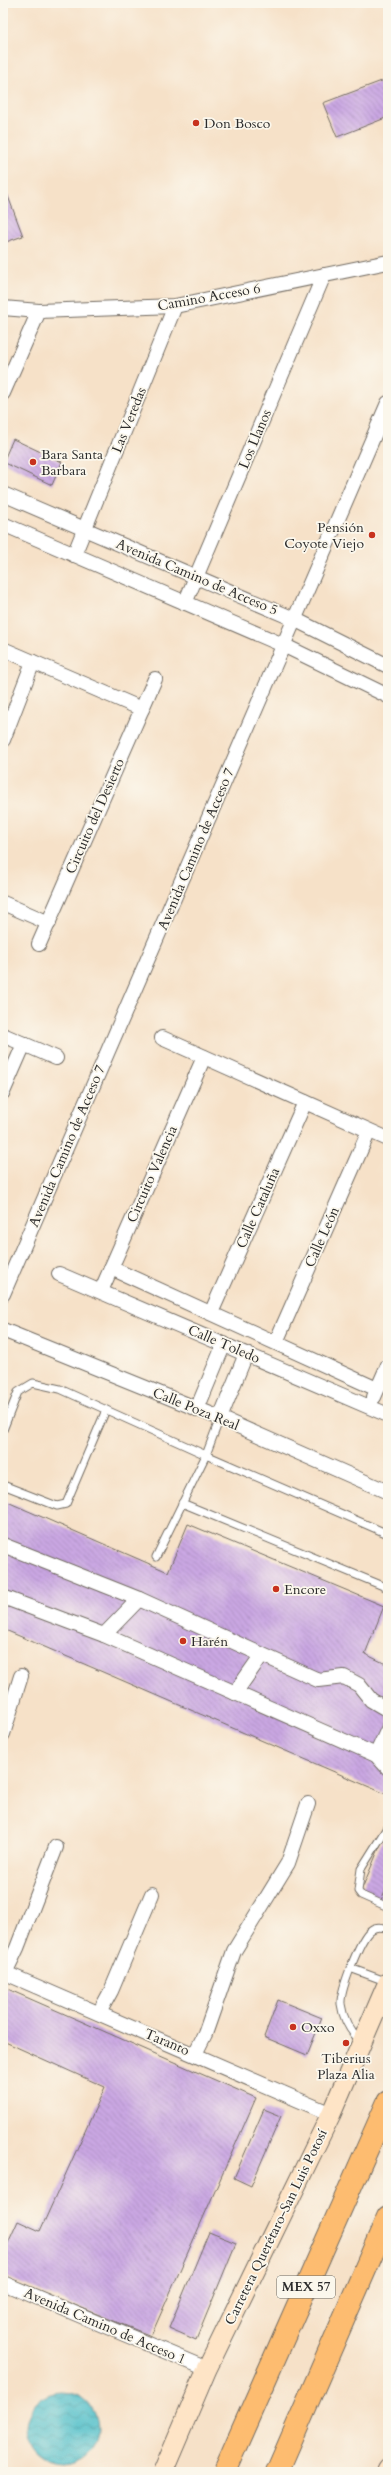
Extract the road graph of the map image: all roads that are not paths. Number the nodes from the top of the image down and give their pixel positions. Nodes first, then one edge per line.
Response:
1 (388, 262) edge
2 (324, 275) junction
3 (175, 306) junction
4 (3, 308) edge
5 (39, 311) junction
6 (3, 393) edge
7 (388, 403) edge
8 (3, 494) edge
9 (3, 524) edge
10 (85, 529) junction
11 (74, 555) junction
12 (196, 577) junction
13 (185, 603) junction
14 (294, 619) junction
15 (284, 645) junction
16 (3, 649) edge
17 (33, 662) junction
18 (388, 666) edge
19 (156, 679) dead end
20 (388, 696) edge
21 (142, 709) junction
22 (3, 740) edge
23 (3, 903) edge
24 (49, 923) junction
25 (39, 944) dead end
26 (3, 1035) edge
27 (162, 1038) dead end
28 (24, 1044) junction
29 (204, 1057) junction
30 (56, 1058) dead end
31 (3, 1092) edge
32 (305, 1102) junction
33 (369, 1131) junction
34 (388, 1139) edge
35 (111, 1268) junction
36 (59, 1274) dead end
37 (101, 1291) junction
38 (3, 1294) edge
39 (211, 1313) junction
40 (3, 1330) edge
41 (276, 1342) junction
42 (224, 1344) junction
43 (246, 1354) junction
44 (388, 1365) edge
45 (378, 1389) junction
46 (370, 1407) junction
47 (197, 1409) junction
48 (106, 1410) junction
49 (388, 1414) edge
50 (220, 1418) junction
51 (3, 1430) edge
52 (206, 1456) junction
53 (3, 1485) edge
54 (388, 1492) edge
55 (182, 1503) junction
56 (388, 1534) edge
57 (3, 1545) edge
58 (156, 1558) dead end
59 (388, 1588) edge
60 (3, 1597) edge
61 (139, 1599) junction
62 (104, 1635) junction
63 (261, 1656) junction
64 (21, 1676) dead end
65 (235, 1692) junction
66 (388, 1710) edge
67 (388, 1729) edge
68 (3, 1734) edge
69 (376, 1754) junction
70 (388, 1768) edge
71 (308, 1804) dead end
72 (388, 1826) edge
73 (56, 1847) dead end
74 (152, 1894) dead end
75 (388, 1907) edge
76 (388, 1929) edge
77 (350, 1968) junction
78 (4, 1973) edge
79 (388, 1982) edge
80 (99, 2013) junction
81 (362, 2043) junction
82 (195, 2054) junction
83 (388, 2102) edge
84 (331, 2114) junction
85 (388, 2217) edge
86 (3, 2283) edge
87 (207, 2369) junction
88 (388, 2468) edge
89 (163, 2472) edge
90 (224, 2472) edge
91 (277, 2472) edge
92 (386, 2472) edge

1 - 2 street, Camino Acceso 6
2 - 3 street, Camino Acceso 6
2 - 12 street, Los Llanos
3 - 5 street, Camino Acceso 6
3 - 10 street, Las Veredas
4 - 5 street, Camino Acceso 6
5 - 6 street
7 - 14 street, Avenida Camino de Acceso 7
8 - 10 street, Avenida Camino de Acceso 5
9 - 11 street, Avenida Camino de Acceso 5
10 - 11 street, Las Veredas
10 - 12 street, Avenida Camino de Acceso 5
11 - 13 street, Avenida Camino de Acceso 5
12 - 13 street, Los Llanos
12 - 14 street, Avenida Camino de Acceso 5
13 - 15 street, Avenida Camino de Acceso 5
14 - 15 street, Avenida Camino de Acceso 7
14 - 18 street, Avenida Camino de Acceso 5
15 - 20 street, Avenida Camino de Acceso 5
15 - 38 street, Avenida Camino de Acceso 7
16 - 17 street
17 - 21 street
17 - 22 street
19 - 21 street, Circuito del Desierto
21 - 24 street, Circuito del Desierto
23 - 24 street
24 - 25 street, Circuito del Desierto
26 - 28 street
27 - 29 street
28 - 30 street
28 - 31 street
29 - 32 street
29 - 35 street, Circuito Valencia
32 - 33 street
32 - 39 street, Calle Cataluña
33 - 34 street
33 - 41 street, Calle León
35 - 37 street, Circuito Valencia
35 - 39 street, Calle Toledo
36 - 37 street, Calle Toledo
37 - 42 street, Calle Toledo
39 - 41 street, Calle Toledo
40 - 47 street, Calle Poza Real
41 - 45 street, Calle Toledo
42 - 43 street, Calle Toledo
42 - 47 street
43 - 46 street, Calle Toledo
43 - 50 street
44 - 45 street
45 - 46 street
46 - 49 street, Calle Toledo
47 - 50 street, Calle Poza Real
48 - 51 lane
48 - 52 lane
48 - 53 lane
50 - 52 lane
50 - 54 street, Calle Poza Real
52 - 55 lane
52 - 56 lane
55 - 58 lane
55 - 59 lane
57 - 61 street
60 - 62 street
61 - 62 street
61 - 63 street
62 - 65 street
63 - 65 street
63 - 66 street
64 - 68 street
65 - 69 street
67 - 69 street
69 - 70 street
71 - 82 street
72 - 75 lane
73 - 78 street
74 - 80 street
76 - 77 lane
77 - 79 lane
77 - 81 lane
78 - 80 street, Taranto
79 - 81 main road, Carretera Querétaro-San Luis Potosí
80 - 82 street, Taranto
81 - 84 main road, Carretera Querétaro-San Luis Potosí
82 - 84 street, Taranto
83 - 90 highway, MEX 57
84 - 87 main road, Carretera Querétaro-San Luis Potosí
85 - 91 highway, MEX 57
86 - 87 street, Avenida Camino de Acceso 1
87 - 89 main road, Carretera Querétaro-San Luis Potosí
88 - 92 main road

